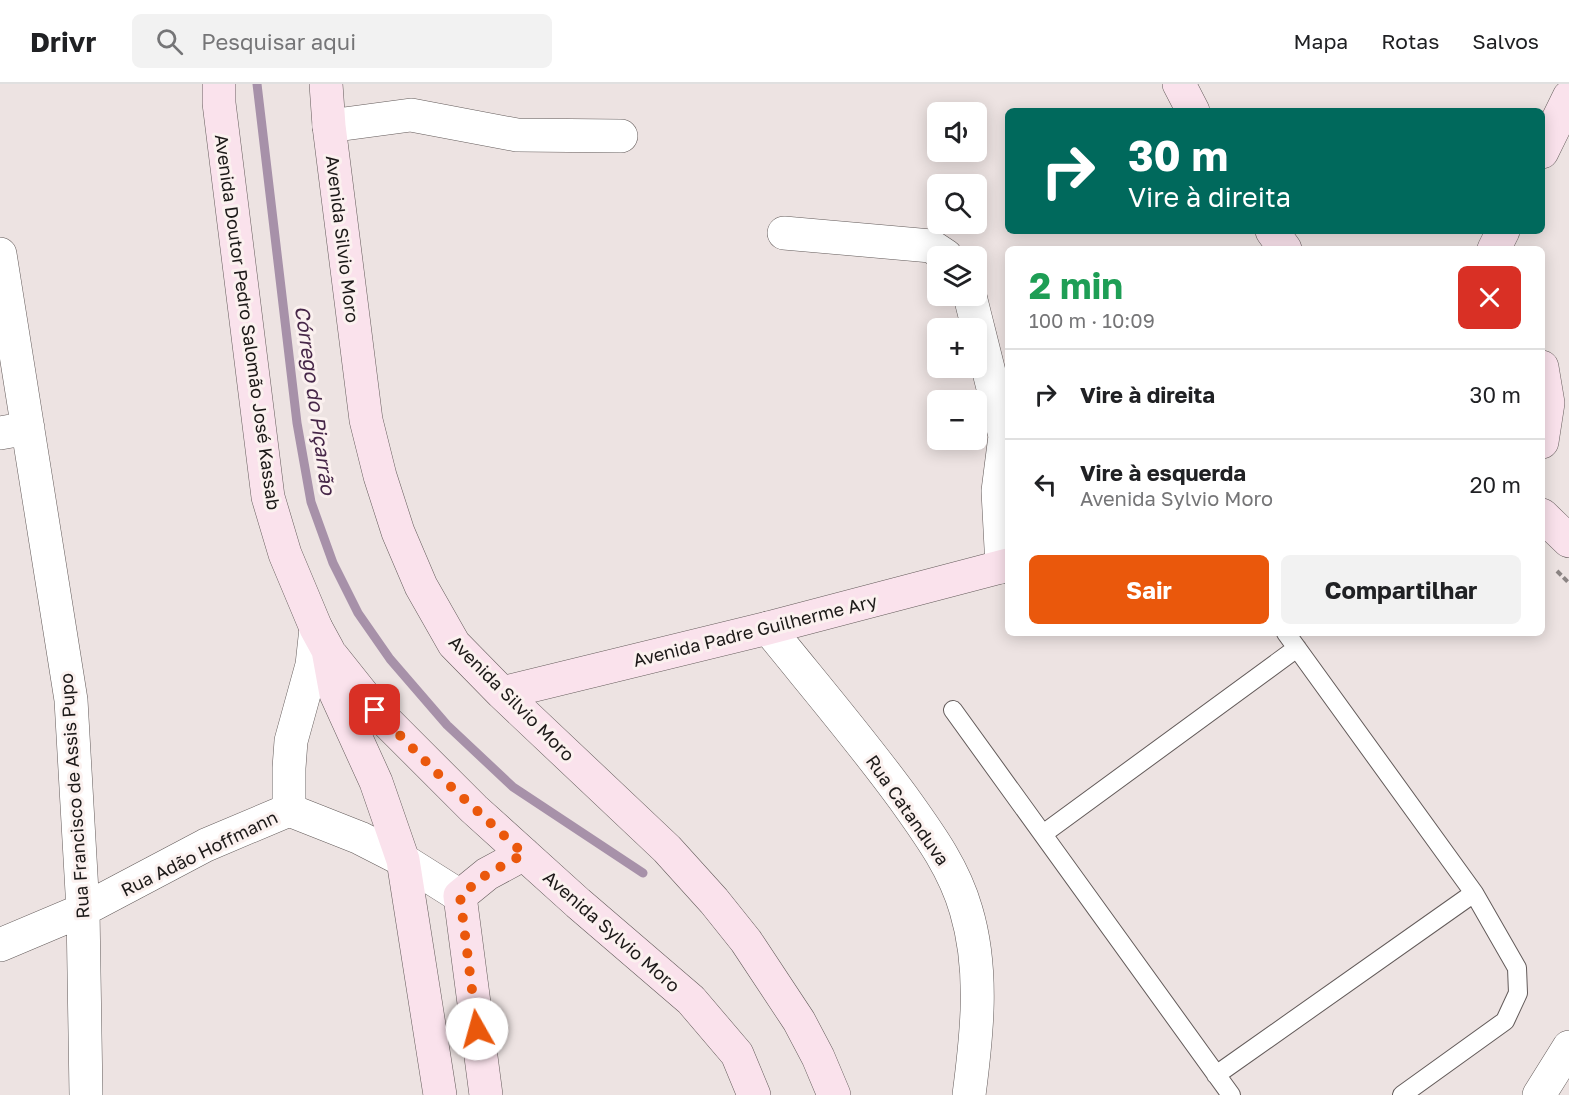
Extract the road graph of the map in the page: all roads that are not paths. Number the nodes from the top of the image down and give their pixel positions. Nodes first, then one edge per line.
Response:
1 (219, 84) edge
2 (326, 84) edge
3 (1179, 84) edge
4 (1569, 97) edge
5 (1191, 108) edge
6 (329, 126) junction
7 (621, 136) dead end
8 (1545, 146) edge
9 (784, 233) dead end
10 (931, 246) edge
11 (0, 254) edge
12 (973, 306) edge
13 (1545, 386) edge
14 (1545, 422) edge
15 (14, 430) edge
16 (1005, 434) edge
17 (1005, 445) edge
18 (1545, 518) edge
19 (1569, 541) edge
20 (1005, 566) edge
21 (768, 628) junction
22 (1288, 636) edge
23 (322, 639) junction
24 (1297, 648) junction
25 (502, 693) junction
26 (953, 710) dead end
27 (289, 810) junction
28 (1042, 834) junction
29 (524, 854) junction
30 (403, 860) junction
31 (1474, 892) junction
32 (460, 896) junction
33 (83, 910) junction
34 (0, 945) edge
35 (1569, 1047) edge
36 (1216, 1075) junction
37 (86, 1095) edge
38 (440, 1095) edge
39 (486, 1095) edge
40 (754, 1095) edge
41 (834, 1095) edge
42 (969, 1095) edge
43 (1231, 1095) edge
44 (1402, 1095) edge
45 (1539, 1095) edge

1 - 23 main road, Avenida Doutor Pedro Salomão José Kassab
2 - 6 main road, Avenida Silvio Moro
3 - 5 main road
4 - 8 main road
6 - 7 street
6 - 25 main road, Avenida Silvio Moro
9 - 10 street
11 - 15 street, Rua Francisco de Assis Pupo
12 - 16 street
13 - 14 main road
15 - 33 street, Rua Francisco de Assis Pupo
17 - 20 street
18 - 19 main road
20 - 21 main road, Avenida Padre Guilherme Ary
21 - 25 main road, Avenida Padre Guilherme Ary
21 - 42 street, Rua Catanduva
22 - 24 lane
23 - 27 street
23 - 29 main road, Avenida Sylvio Moro
23 - 30 main road, Avenida Doutor Pedro Salomão José Kassab
24 - 28 lane
24 - 31 lane
25 - 41 main road, Avenida Silvio Moro
26 - 28 lane
27 - 30 street, Rua Adão Hoffmann
27 - 33 street, Rua Adão Hoffmann
28 - 36 lane
29 - 32 main road
29 - 40 main road, Avenida Sylvio Moro
30 - 32 street, Rua Adão Hoffmann
30 - 38 main road, Avenida Doutor Pedro Salomão José Kassab
31 - 36 lane
31 - 44 lane
32 - 39 main road
33 - 34 street, Rua Adão Hoffmann
33 - 37 street, Rua Francisco de Assis Pupo
35 - 45 street
36 - 43 lane

